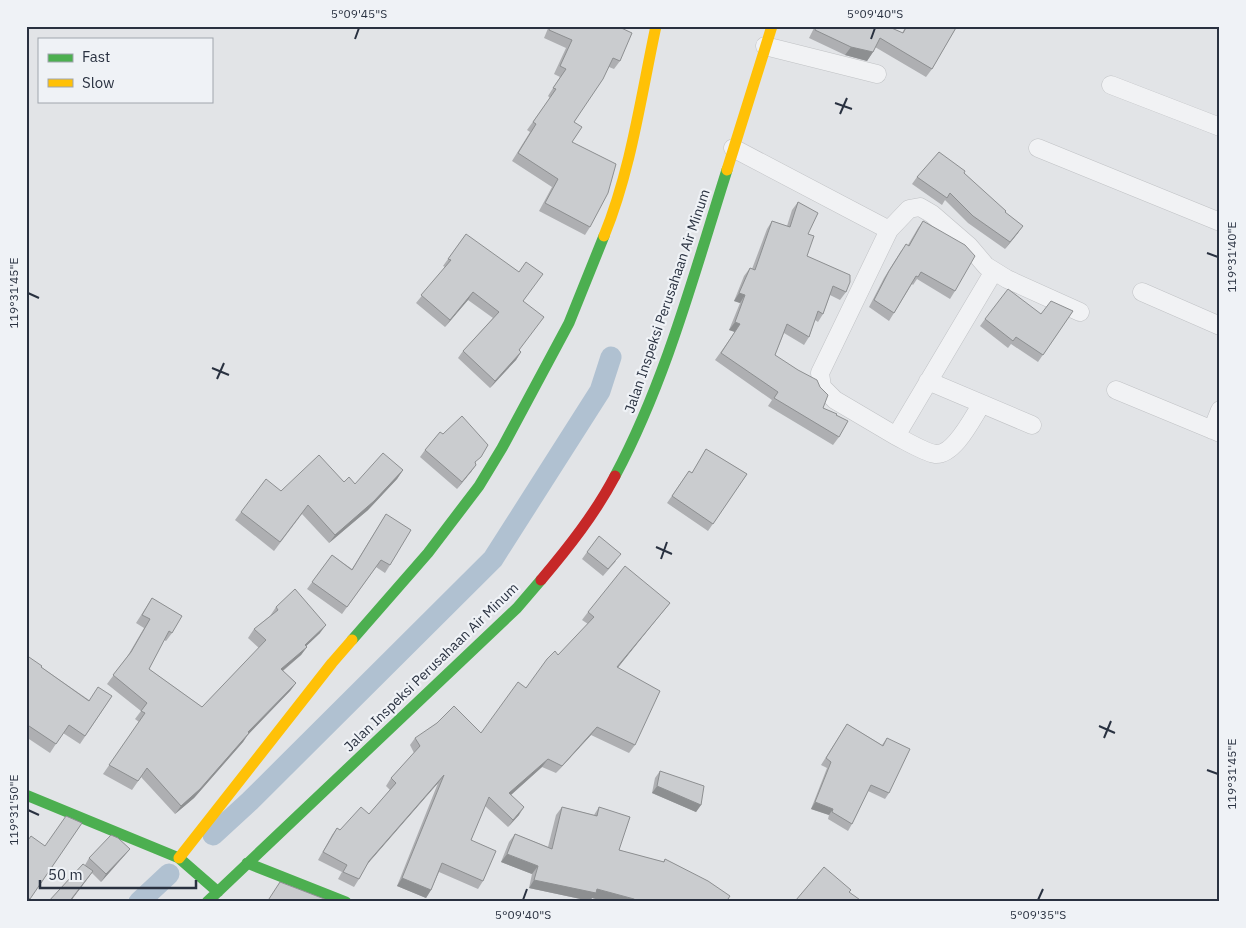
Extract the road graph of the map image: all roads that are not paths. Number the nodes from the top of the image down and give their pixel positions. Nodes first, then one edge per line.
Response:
1 (656, 26) edge
2 (772, 26) edge
3 (765, 46) junction
4 (877, 74) dead end
5 (1112, 85) dead end
6 (1220, 127) edge
7 (733, 148) junction
8 (1038, 148) dead end
9 (1220, 222) edge
10 (889, 230) junction
11 (994, 271) junction
12 (1142, 292) dead end
13 (1080, 312) dead end
14 (1220, 326) edge
15 (928, 382) junction
16 (1116, 390) dead end
17 (981, 405) junction
18 (1220, 410) edge
19 (1032, 425) dead end
20 (1216, 431) edge
21 (896, 436) junction
22 (26, 795) edge
23 (179, 858) junction
24 (247, 863) junction
25 (218, 892) junction
26 (207, 902) edge
27 (346, 902) edge

1 - 23 street
2 - 3 street, Jalan Inspeksi Perusahaan Air Minum
3 - 4 street
3 - 7 street, Jalan Inspeksi Perusahaan Air Minum
5 - 6 street
7 - 10 street
7 - 24 street, Jalan Inspeksi Perusahaan Air Minum
8 - 9 street
10 - 11 street
10 - 21 street
11 - 13 street
11 - 15 street
12 - 14 street
15 - 17 street
15 - 21 street
16 - 20 street
17 - 19 street
17 - 21 street
18 - 20 street
22 - 23 street
23 - 25 street
24 - 25 street, Jalan Inspeksi Perusahaan Air Minum
24 - 27 street
25 - 26 street, Jalan Inspeksi Perusahaan Air Minum

